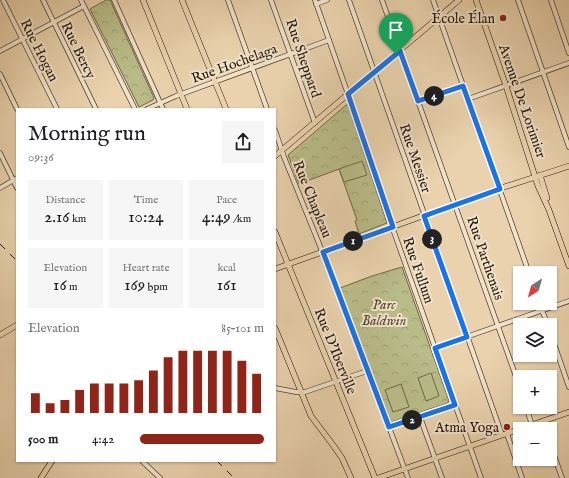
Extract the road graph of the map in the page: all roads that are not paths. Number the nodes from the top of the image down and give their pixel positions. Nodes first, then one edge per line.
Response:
1 (3, 0) edge
2 (43, 0) edge
3 (81, 0) edge
4 (114, 0) edge
5 (143, 0) edge
6 (182, 0) edge
7 (228, 0) edge
8 (271, 0) edge
9 (327, 0) edge
10 (349, 0) edge
11 (382, 0) edge
12 (433, 0) edge
13 (459, 0) edge
14 (476, 0) edge
15 (518, 0) edge
16 (551, 0) edge
17 (316, 2) edge
18 (84, 6) junction
19 (439, 17) junction
20 (54, 22) junction
21 (22, 39) junction
22 (329, 40) junction
23 (0, 50) edge
24 (400, 51) junction
25 (569, 53) edge
26 (290, 54) junction
27 (569, 64) edge
28 (252, 68) junction
29 (374, 72) junction
30 (543, 73) junction
31 (0, 74) edge
32 (215, 82) junction
33 (463, 86) junction
34 (506, 86) junction
35 (181, 94) junction
36 (348, 94) junction
37 (468, 99) junction
38 (418, 101) junction
39 (160, 103) junction
40 (17, 108) edge
41 (56, 108) edge
42 (96, 108) edge
43 (135, 108) edge
44 (149, 108) edge
45 (162, 108) edge
46 (187, 108) edge
47 (226, 108) edge
48 (267, 108) edge
49 (315, 123) junction
50 (276, 133) edge
51 (569, 147) edge
52 (282, 150) junction
53 (0, 153) edge
54 (276, 155) edge
55 (569, 166) edge
56 (538, 176) junction
57 (15, 179) edge
58 (0, 188) edge
59 (500, 189) junction
60 (455, 205) junction
61 (424, 216) junction
62 (393, 227) junction
63 (276, 234) edge
64 (323, 252) junction
65 (288, 264) junction
66 (527, 266) edge
67 (569, 266) edge
68 (276, 269) edge
69 (569, 301) edge
70 (557, 305) edge
71 (542, 310) joint
72 (545, 318) edge
73 (16, 326) edge
74 (498, 326) junction
75 (276, 330) edge
76 (0, 335) edge
77 (467, 337) junction
78 (435, 348) junction
79 (557, 352) edge
80 (514, 370) edge
81 (367, 371) junction
82 (335, 382) junction
83 (569, 387) edge
84 (276, 388) edge
85 (301, 393) junction
86 (455, 405) junction
87 (569, 412) edge
88 (420, 417) junction
89 (542, 421) edge
90 (389, 427) junction
91 (513, 432) edge
92 (504, 435) junction
93 (470, 446) junction
94 (434, 458) junction
95 (51, 462) edge
96 (143, 462) edge
97 (557, 464) edge
98 (405, 469) junction
99 (41, 478) edge
100 (160, 478) edge
101 (351, 478) edge
102 (375, 478) edge
103 (378, 478) edge
104 (408, 478) edge
105 (442, 478) edge
106 (481, 478) edge
107 (522, 478) edge
108 (562, 478) edge

1 - 21 street, Rue Hogan
2 - 20 street, Rue Bercy
3 - 18 street
4 - 39 street
5 - 35 main road
6 - 32 main road
7 - 28 street
8 - 26 street, Rue Sheppard
9 - 17 street
10 - 29 street, Rue Messier
11 - 24 street, Rue Parthenais
12 - 19 street
13 - 19 main road
14 - 34 main road, Avenue De Lorimier
15 - 30 street
16 - 25 street
17 - 22 street, Rue Fullum
18 - 20 street
18 - 43 street
19 - 24 main road
19 - 33 street
20 - 21 street
20 - 42 street, Rue Bercy
21 - 23 street
21 - 41 street, Rue Hogan
22 - 26 street, Rue Hochelaga
22 - 36 street, Rue Fullum
24 - 29 main road
24 - 38 street, Rue Parthenais
26 - 28 street, Rue Hochelaga
26 - 49 street, Rue Sheppard
27 - 30 street
28 - 32 street, Rue Hochelaga
28 - 48 street
29 - 36 main road
29 - 61 street, Rue Messier
30 - 34 street
30 - 51 street
31 - 40 street
32 - 35 street, Rue Hochelaga
32 - 47 main road
33 - 37 street
33 - 38 street
34 - 37 street
34 - 56 main road, Avenue De Lorimier
35 - 39 street, Rue Hochelaga
35 - 46 main road
36 - 49 main road
36 - 62 street, Rue Fullum
37 - 59 street
38 - 60 street, Rue Parthenais
39 - 44 street, Rue Hochelaga
39 - 45 street
49 - 52 main road
50 - 52 street, Rue Chapleau
52 - 54 main road
52 - 64 street, Rue Chapleau
53 - 57 street
55 - 56 main road
56 - 59 main road
56 - 67 main road, Avenue De Lorimier
57 - 58 street
59 - 60 main road
59 - 66 street
60 - 61 main road
60 - 74 street, Rue Parthenais
61 - 62 main road
61 - 77 street, Rue Messier
62 - 64 main road
62 - 78 street, Rue Fullum
63 - 65 main road, Rue D'Iberville
64 - 65 main road
64 - 81 street, Rue Chapleau
65 - 68 main road
65 - 82 main road, Rue D'Iberville
69 - 70 street
71 - 72 street
71 - 74 street
73 - 76 main road
74 - 77 street
74 - 80 street, Rue Parthenais
75 - 85 main road
77 - 78 street
77 - 92 street, Rue Messier
78 - 86 street, Rue Fullum
79 - 83 street
81 - 82 street
81 - 90 street, Rue Chapleau
82 - 85 street
82 - 102 main road, Rue D'Iberville
84 - 85 street
85 - 101 main road
86 - 88 street
86 - 93 street, Rue Fullum
87 - 89 main road
88 - 90 street
88 - 94 street
90 - 98 street, Rue Chapleau
91 - 92 main road
92 - 93 main road
92 - 107 street, Rue Messier
93 - 94 main road
93 - 106 street, Rue Fullum
94 - 98 main road
94 - 105 street
95 - 99 main road
96 - 100 street
97 - 108 street
98 - 103 main road
98 - 104 street, Rue Chapleau

